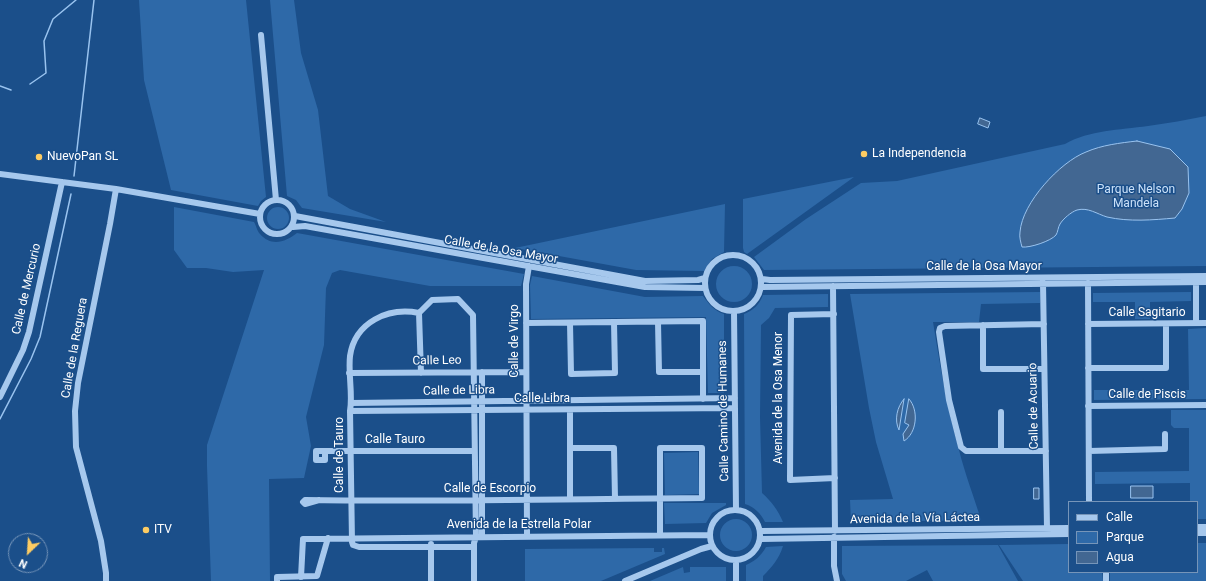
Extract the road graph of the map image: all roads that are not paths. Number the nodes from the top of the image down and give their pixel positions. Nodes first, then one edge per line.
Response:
1 (261, 35) dead end
2 (3, 174) edge
3 (62, 182) junction
4 (116, 189) junction
5 (276, 200) junction
6 (260, 214) junction
7 (295, 216) junction
8 (293, 227) junction
9 (529, 266) junction
10 (1206, 276) edge
11 (705, 278) junction
12 (762, 279) junction
13 (1196, 282) junction
14 (1206, 282) edge
15 (1043, 283) junction
16 (1088, 283) junction
17 (833, 286) junction
18 (762, 287) junction
19 (705, 288) junction
20 (734, 311) junction
21 (419, 313) junction
22 (834, 314) junction
23 (614, 322) junction
24 (658, 322) junction
25 (526, 323) junction
26 (570, 323) junction
27 (1196, 323) junction
28 (1206, 323) edge
29 (1044, 324) junction
30 (1088, 324) junction
31 (1166, 324) junction
32 (983, 325) junction
33 (1088, 368) junction
34 (1044, 369) junction
35 (474, 372) junction
36 (482, 372) junction
37 (526, 372) junction
38 (703, 372) junction
39 (349, 373) junction
40 (421, 373) junction
41 (0, 382) edge
42 (6, 385) junction
43 (0, 397) edge
44 (735, 398) junction
45 (703, 399) junction
46 (527, 401) junction
47 (475, 402) junction
48 (482, 402) junction
49 (352, 403) junction
50 (1206, 405) edge
51 (1088, 406) junction
52 (735, 408) junction
53 (475, 410) junction
54 (482, 410) junction
55 (527, 410) junction
56 (570, 410) junction
57 (350, 411) junction
58 (1001, 412) dead end
59 (1165, 434) dead end
60 (570, 448) junction
61 (1046, 450) junction
62 (316, 451) dead end
63 (351, 451) junction
64 (474, 451) junction
65 (1001, 451) junction
66 (1089, 451) junction
67 (835, 478) junction
68 (660, 498) junction
69 (570, 499) junction
70 (615, 499) junction
71 (319, 500) dead end
72 (479, 500) junction
73 (527, 500) junction
74 (351, 501) junction
75 (1090, 501) edge
76 (736, 510) junction
77 (1047, 528) junction
78 (1068, 528) edge
79 (761, 531) junction
80 (834, 534) junction
81 (1068, 534) edge
82 (660, 535) junction
83 (710, 535) junction
84 (527, 536) junction
85 (431, 537) junction
86 (479, 537) junction
87 (328, 538) junction
88 (351, 538) junction
89 (761, 539) junction
90 (712, 546) junction
91 (431, 547) junction
92 (474, 547) junction
93 (736, 561) junction
94 (301, 577) junction
95 (318, 579) edge
96 (106, 581) edge
97 (277, 581) edge
98 (431, 581) edge
99 (474, 581) edge
100 (625, 581) edge
101 (736, 581) edge
102 (837, 581) edge

1 - 5 street
2 - 3 street
3 - 4 street
3 - 42 street, Calle de Mercurio
4 - 6 street
4 - 96 street, Calle de la Reguera
5 - 6 street
5 - 7 street
6 - 8 street
7 - 8 street
7 - 11 street, Calle de la Osa Mayor
8 - 9 street, Calle de la Osa Mayor
9 - 19 street, Calle de la Osa Mayor
9 - 25 street, Calle de Virgo
10 - 12 street, Calle de la Osa Mayor
11 - 12 street
11 - 19 street
12 - 18 street
13 - 14 street, Calle de la Osa Mayor
13 - 16 street, Calle de la Osa Mayor
13 - 27 street
15 - 16 street, Calle de la Osa Mayor
15 - 17 street, Calle de la Osa Mayor
15 - 29 street, Calle de Acuario
16 - 30 street
17 - 18 street, Calle de la Osa Mayor
17 - 22 street
18 - 20 street
19 - 20 street
20 - 44 street, Calle Camino de Humanes
21 - 35 street
21 - 39 street
21 - 40 street
22 - 67 street
22 - 67 street, Avenida de la Osa Menor
23 - 24 street
23 - 26 street
23 - 26 street
24 - 38 street
24 - 38 street
25 - 26 street
25 - 37 street, Calle de Virgo
27 - 28 street, Calle Sagitario
27 - 31 street, Calle Sagitario
29 - 32 street
29 - 34 street, Calle de Acuario
30 - 31 street, Calle Sagitario
30 - 33 street
31 - 33 street
32 - 34 street
32 - 65 street
33 - 51 street
34 - 61 street, Calle de Acuario
35 - 36 street, Calle Leo
35 - 40 street, Calle Leo
35 - 47 street
36 - 37 street, Calle Leo
36 - 48 street
37 - 46 street, Calle de Virgo
38 - 45 street
39 - 40 street, Calle Leo
39 - 49 street, Calle de Tauro
41 - 42 street
42 - 43 street, Calle de Mercurio
44 - 45 street, Calle de Libra
44 - 52 street, Calle Camino de Humanes
45 - 46 street, Calle de Libra
46 - 48 street, Calle de Libra
46 - 55 street, Calle de Virgo
47 - 48 street, Calle de Libra
47 - 49 street, Calle de Libra
47 - 53 street
48 - 54 street
49 - 57 street, Calle de Tauro
50 - 51 street, Calle de Piscis
51 - 66 street
52 - 56 street, Calle Libra
52 - 76 street, Calle Camino de Humanes
53 - 54 street, Calle Libra
53 - 57 street, Calle Libra
53 - 64 street
54 - 55 street, Calle Libra
54 - 72 street
55 - 56 street, Calle Libra
55 - 73 street, Calle de Virgo
56 - 60 street
57 - 63 street, Calle de Tauro
58 - 65 street
59 - 66 street
60 - 69 street
60 - 70 street
61 - 65 street
61 - 77 street, Calle de Acuario
62 - 63 street, Calle Tauro
63 - 64 street, Calle Tauro
63 - 74 street, Calle de Tauro
64 - 72 street
66 - 75 street
67 - 80 street
68 - 68 street, Calle de Escorpio
68 - 70 street, Calle de Escorpio
68 - 82 street, Calle de Escorpio
69 - 70 street, Calle de Escorpio
69 - 73 street, Calle de Escorpio
71 - 74 street, Calle de Escorpio
72 - 73 street, Calle de Escorpio
72 - 74 street, Calle de Escorpio
72 - 86 street
73 - 84 street, Calle de Virgo
74 - 88 street, Calle de Tauro
76 - 79 street
76 - 83 street
77 - 78 street, Avenida de la Vía Láctea
77 - 80 street, Avenida de la Vía Láctea
79 - 80 street, Avenida de la Vía Láctea
79 - 89 street
80 - 81 street, Avenida de la Vía Láctea
80 - 89 street, Avenida de la Vía Láctea
80 - 102 street
82 - 83 street, Avenida de la Estrella Polar
82 - 84 street, Avenida de la Estrella Polar
83 - 90 street
84 - 86 street, Avenida de la Estrella Polar
85 - 86 street, Avenida de la Estrella Polar
85 - 88 street, Avenida de la Estrella Polar
85 - 91 street
86 - 92 street
87 - 88 street, Avenida de la Estrella Polar
87 - 94 street, Avenida de la Estrella Polar
87 - 95 street
88 - 91 street
89 - 93 street
90 - 93 street
90 - 100 street
91 - 92 street
91 - 98 street
92 - 99 street
93 - 101 street
94 - 95 street
94 - 97 street

